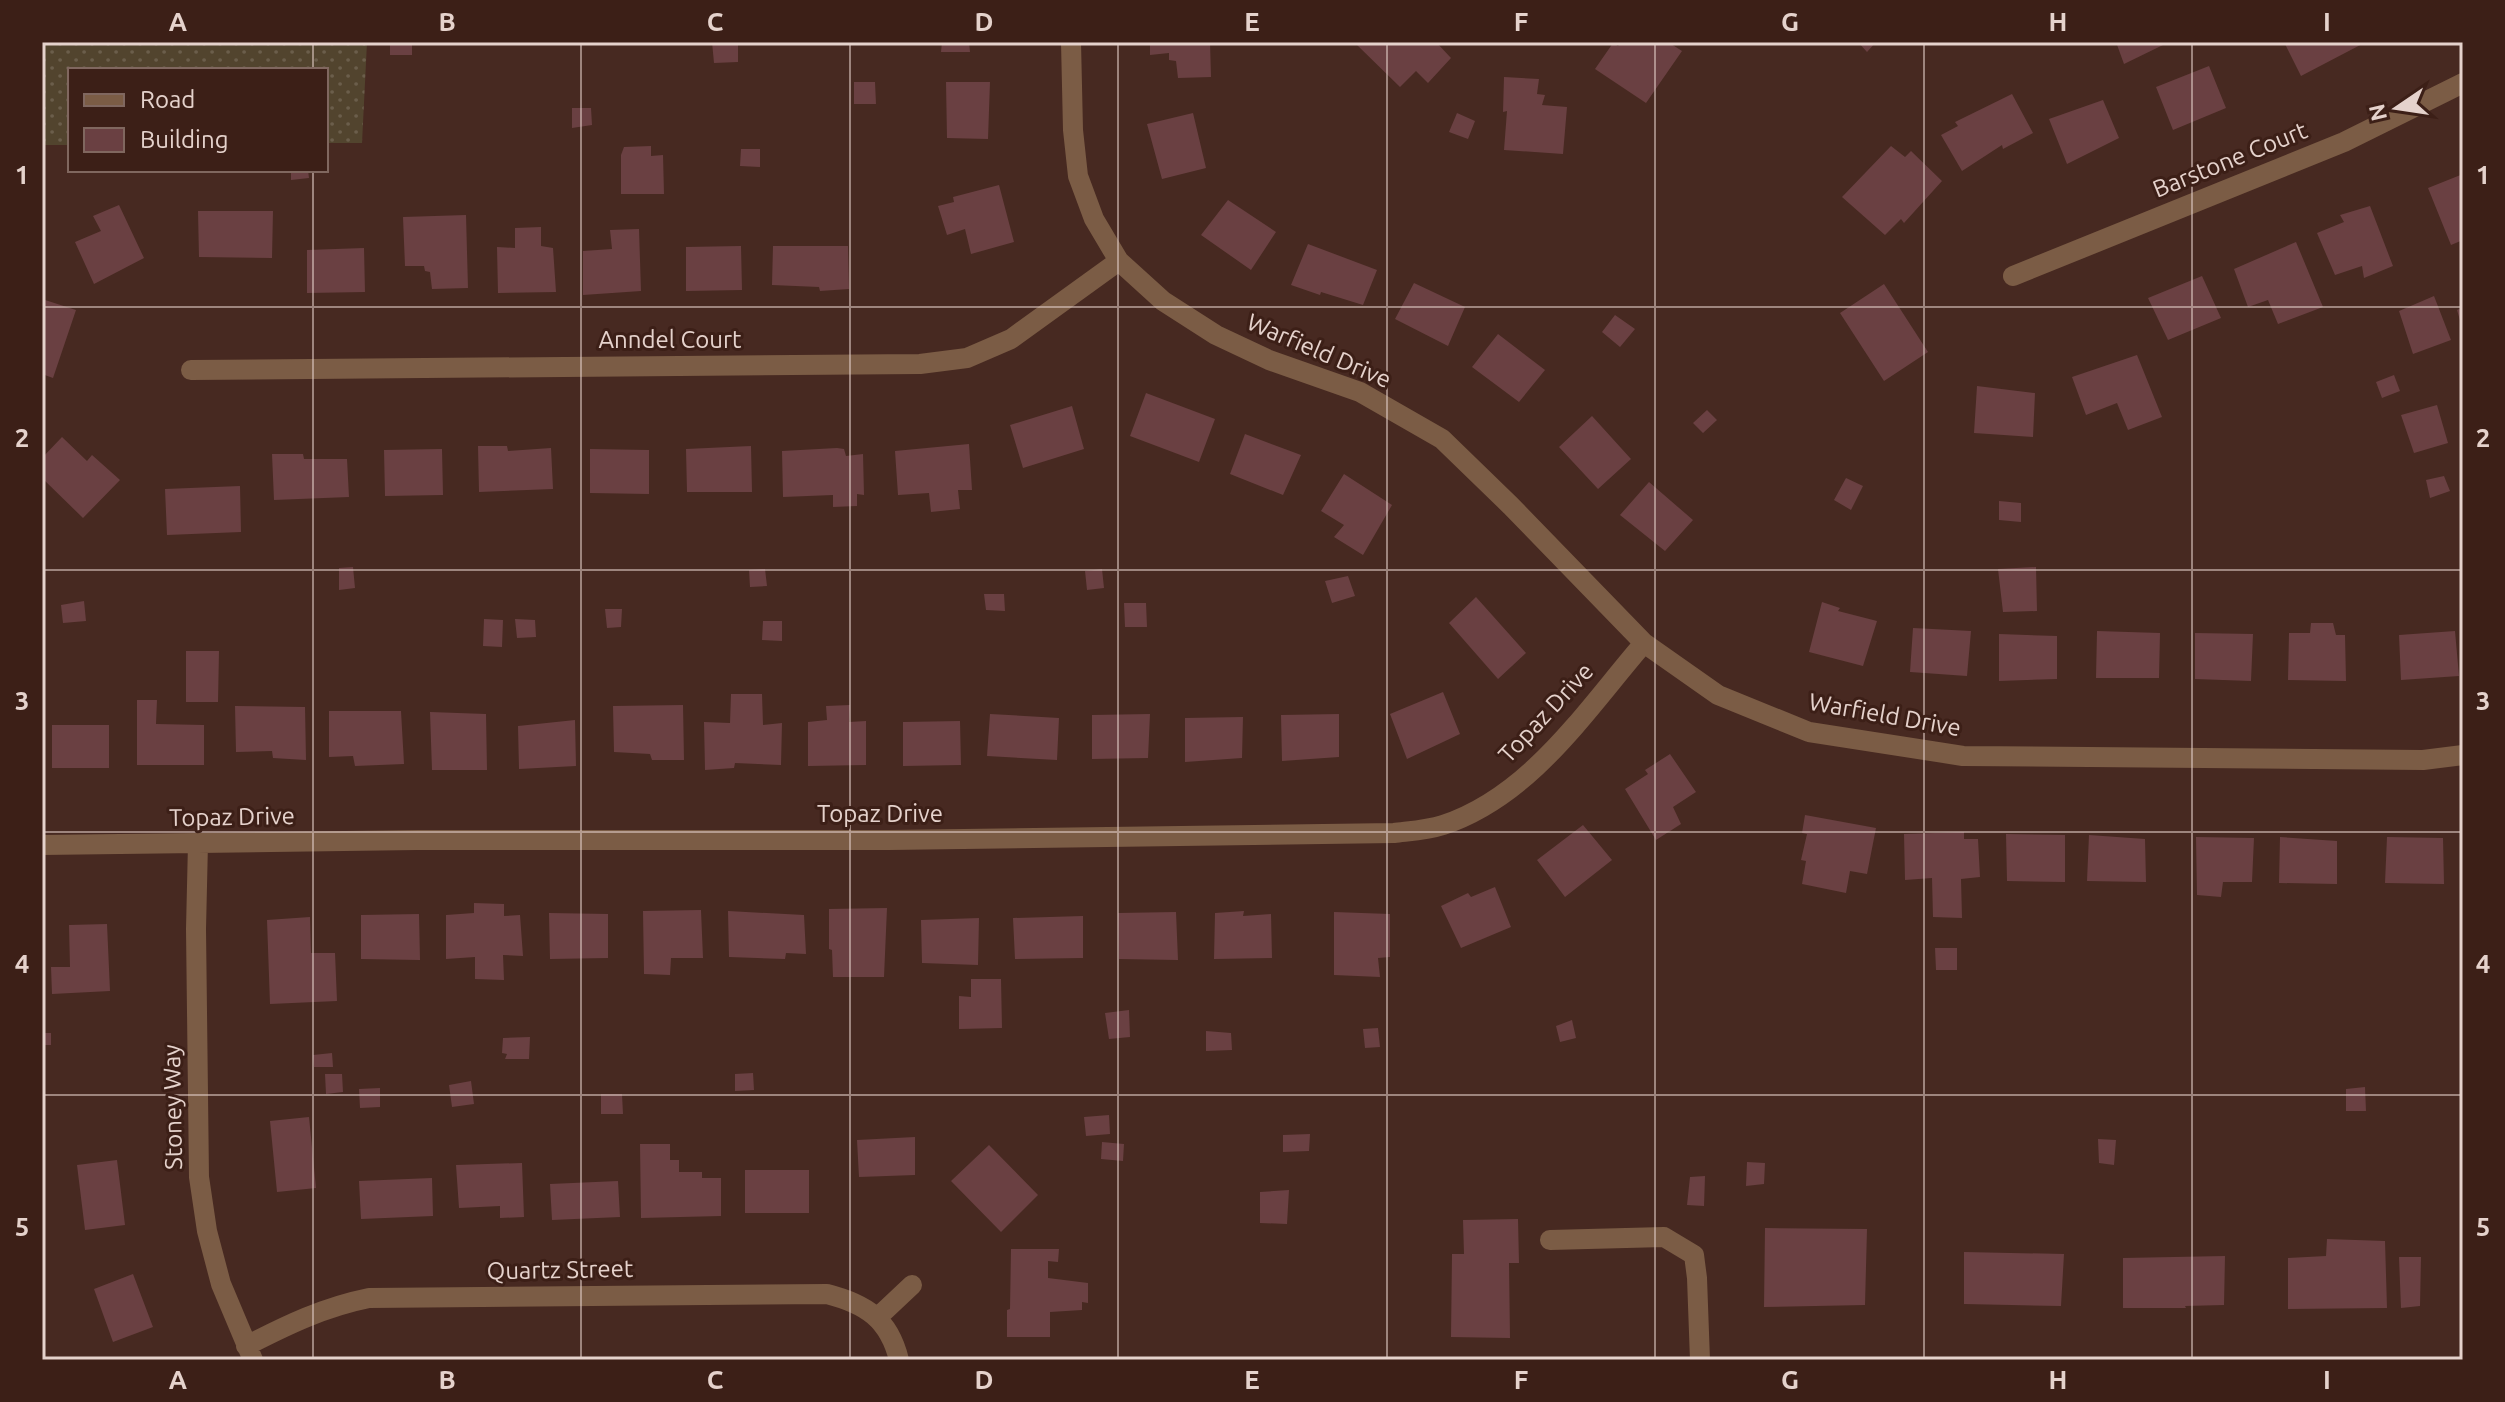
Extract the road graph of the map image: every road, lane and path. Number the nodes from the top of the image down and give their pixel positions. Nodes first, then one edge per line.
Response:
1 (1071, 42) edge
2 (2463, 83) edge
3 (1119, 261) junction
4 (2013, 276) dead end
5 (191, 370) dead end
6 (1644, 643) junction
7 (2463, 755) edge
8 (198, 843) junction
9 (42, 845) edge
10 (1550, 1240) dead end
11 (912, 1285) dead end
12 (878, 1317) junction
13 (250, 1353) edge
14 (899, 1360) edge
15 (1700, 1360) edge

1 - 3 street, Warfield Drive
2 - 4 street, Barstone Court
3 - 5 street, Anndel Court
3 - 6 street, Warfield Drive
6 - 7 street, Warfield Drive
6 - 8 street, Topaz Drive
8 - 9 street, Topaz Drive
8 - 13 street, Stoney Way
10 - 15 street
11 - 12 street
12 - 13 street, Quartz Street
12 - 14 street

